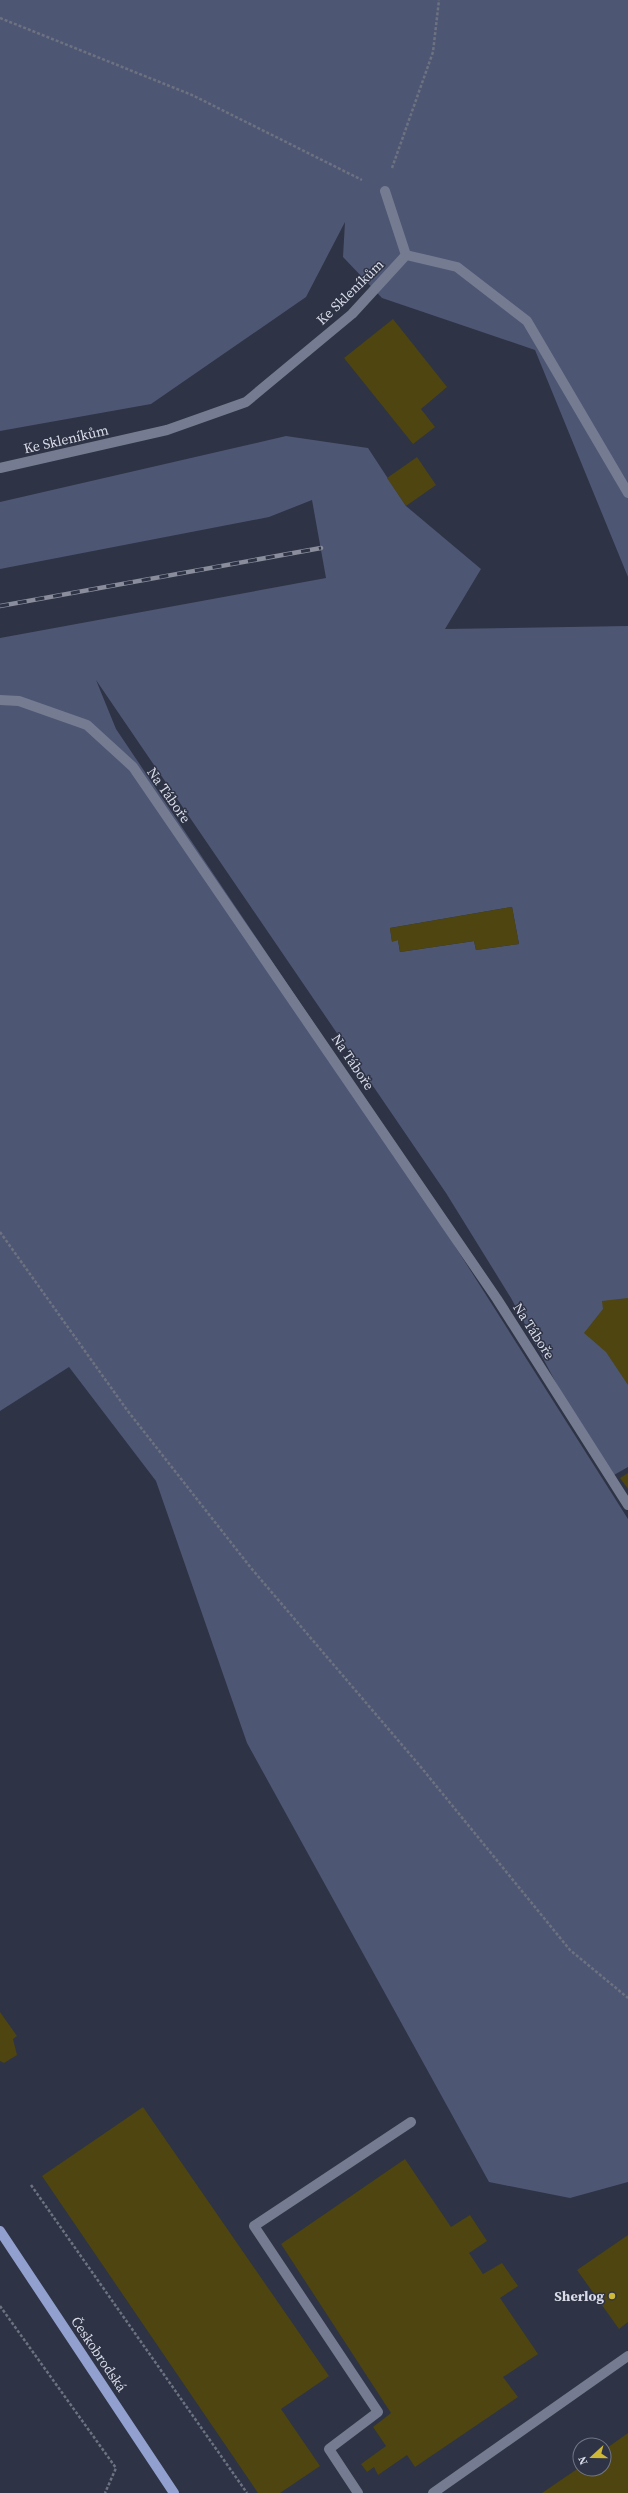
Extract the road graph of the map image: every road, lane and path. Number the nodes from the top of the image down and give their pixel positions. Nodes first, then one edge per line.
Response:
1 (439, 0) edge
2 (0, 18) edge
3 (385, 191) junction
4 (406, 255) junction
5 (0, 468) edge
6 (628, 493) edge
7 (0, 700) edge
8 (0, 1232) edge
9 (628, 1505) edge
10 (628, 1998) edge
11 (411, 2122) dead end
12 (31, 2185) dead end
13 (0, 2232) edge
14 (0, 2306) edge
15 (628, 2356) edge
16 (105, 2493) edge
17 (174, 2493) edge
18 (247, 2493) edge
19 (358, 2493) edge
20 (433, 2493) edge

1 - 3 path
2 - 3 path
3 - 4 street
4 - 5 street, Ke Skleníkům
4 - 6 street
7 - 9 street, Na Táboře
8 - 10 path
11 - 19 street
12 - 18 path
13 - 17 main road, Českobrodská
14 - 16 path
15 - 20 street

